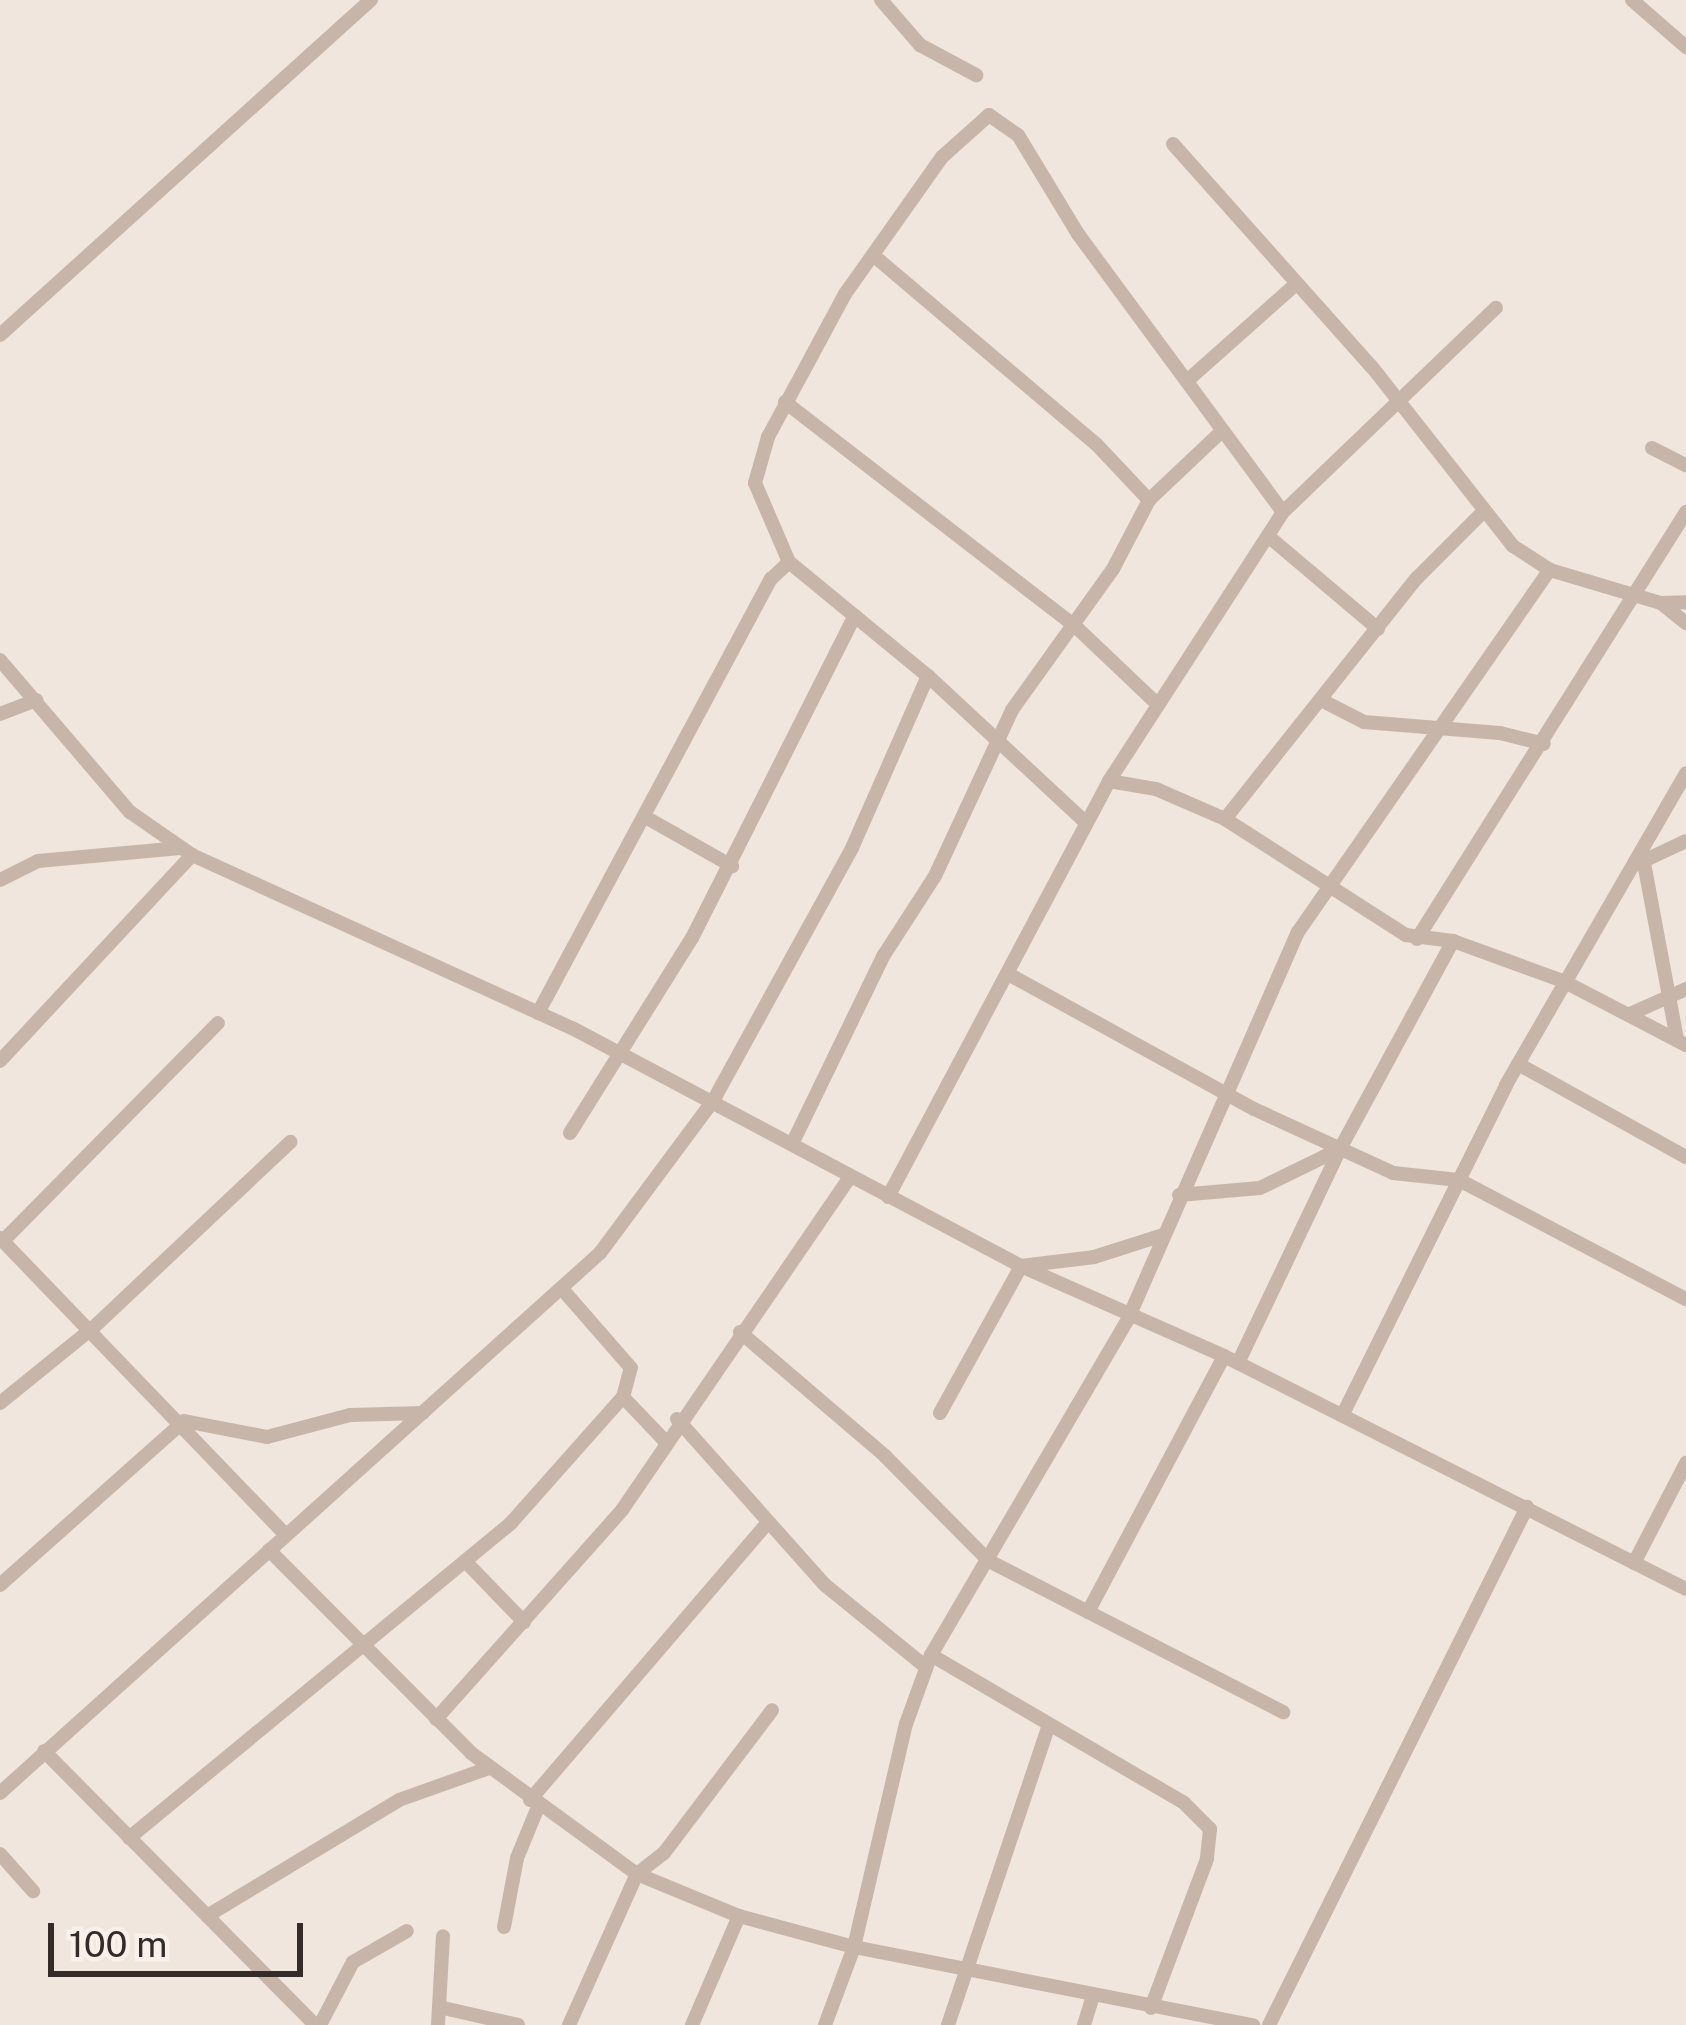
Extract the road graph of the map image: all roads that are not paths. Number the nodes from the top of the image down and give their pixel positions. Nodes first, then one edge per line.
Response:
1 (371, 0) edge
2 (881, 0) edge
3 (1632, 0) edge
4 (1686, 47) edge
5 (976, 75) dead end
6 (1173, 144) dead end
7 (873, 254) junction
8 (1295, 284) junction
9 (1496, 308) dead end
10 (0, 335) edge
11 (1188, 380) junction
12 (1393, 399) junction
13 (784, 402) junction
14 (1222, 432) junction
15 (1652, 448) dead end
16 (1686, 465) edge
17 (1149, 500) junction
18 (1484, 511) junction
19 (1283, 512) junction
20 (1686, 512) edge
21 (1268, 536) junction
22 (789, 562) junction
23 (1550, 570) junction
24 (1635, 596) junction
25 (1686, 602) edge
26 (1661, 604) junction
27 (855, 616) junction
28 (1686, 622) edge
29 (1075, 626) junction
30 (1378, 629) junction
31 (0, 660) edge
32 (928, 676) junction
33 (36, 700) junction
34 (1323, 701) junction
35 (1155, 702) junction
36 (0, 713) edge
37 (1439, 732) junction
38 (996, 739) junction
39 (1544, 744) junction
40 (1686, 773) edge
41 (1109, 781) junction
42 (647, 818) junction
43 (1225, 819) junction
44 (1085, 822) junction
45 (1686, 841) edge
46 (186, 852) junction
47 (1637, 865) junction
48 (732, 866) junction
49 (0, 880) edge
50 (1326, 884) junction
51 (1417, 939) junction
52 (1454, 941) junction
53 (1010, 975) junction
54 (1563, 981) junction
55 (1679, 993) edge
56 (538, 1013) junction
57 (1628, 1015) junction
58 (218, 1023) dead end
59 (1681, 1043) edge
60 (621, 1054) junction
61 (0, 1061) edge
62 (1518, 1064) junction
63 (1221, 1093) junction
64 (713, 1101) junction
65 (570, 1133) dead end
66 (290, 1142) dead end
67 (793, 1142) junction
68 (1340, 1149) junction
69 (1686, 1156) edge
70 (850, 1178) junction
71 (1459, 1180) junction
72 (1179, 1195) junction
73 (889, 1197) junction
74 (1163, 1235) junction
75 (2, 1239) edge
76 (1021, 1266) junction
77 (562, 1289) junction
78 (1686, 1299) edge
79 (1128, 1319) junction
80 (94, 1328) junction
81 (740, 1332) junction
82 (1231, 1360) junction
83 (622, 1397) junction
84 (0, 1402) edge
85 (423, 1413) junction
86 (940, 1413) dead end
87 (1343, 1414) junction
88 (677, 1419) junction
89 (184, 1421) junction
90 (667, 1442) junction
91 (1686, 1463) edge
92 (1527, 1508) junction
93 (768, 1522) junction
94 (286, 1535) junction
95 (269, 1550) junction
96 (989, 1561) junction
97 (466, 1562) junction
98 (1634, 1563) junction
99 (0, 1585) edge
100 (1686, 1589) edge
101 (1088, 1612) junction
102 (524, 1622) junction
103 (364, 1644) junction
104 (928, 1661) junction
105 (772, 1711) dead end
106 (1282, 1712) dead end
107 (436, 1719) junction
108 (1048, 1728) junction
109 (44, 1751) junction
110 (489, 1768) junction
111 (0, 1792) edge
112 (534, 1803) junction
113 (130, 1838) junction
114 (0, 1854) edge
115 (637, 1874) junction
116 (33, 1891) dead end
117 (206, 1916) junction
118 (739, 1916) junction
119 (504, 1927) dead end
120 (407, 1930) dead end
121 (443, 1936) dead end
122 (854, 1947) junction
123 (965, 1971) junction
124 (1092, 1999) junction
125 (439, 2007) junction
126 (1151, 2008) junction
127 (317, 2025) edge
128 (438, 2025) edge
129 (518, 2025) edge
130 (569, 2025) edge
131 (692, 2025) edge
132 (825, 2025) edge
133 (948, 2025) edge
134 (1084, 2025) edge
135 (1253, 2025) edge
136 (1269, 2025) edge

1 - 10 street
2 - 5 street
3 - 4 street
6 - 8 street
7 - 11 street
7 - 13 street
7 - 17 street
8 - 11 street
8 - 12 street
9 - 12 street
11 - 14 street
12 - 18 street
12 - 19 street
13 - 22 street
13 - 29 street
14 - 17 street
14 - 19 street
15 - 16 street
17 - 29 street
18 - 23 street
18 - 30 street
19 - 21 street
20 - 24 street
21 - 30 street
21 - 35 street
22 - 27 street
22 - 42 street
23 - 24 street
23 - 37 street
24 - 26 street
24 - 39 street
25 - 26 street
26 - 28 street
27 - 32 street
27 - 48 street
29 - 35 street
29 - 38 street
30 - 34 street
31 - 33 street
32 - 38 street
32 - 64 street
33 - 36 street
33 - 46 street
34 - 37 street
34 - 43 street
35 - 41 street
37 - 39 street
37 - 50 street
38 - 44 street
38 - 67 street
39 - 51 street
40 - 47 street
41 - 43 street
41 - 44 street
42 - 48 street
42 - 56 street
43 - 50 street
44 - 53 street
45 - 47 street
46 - 49 street
46 - 56 street
46 - 61 street
47 - 54 street
47 - 55 street
48 - 60 street
50 - 51 street
50 - 63 street
51 - 52 street
52 - 54 street
52 - 68 street
53 - 63 street
53 - 73 street
54 - 57 street
54 - 62 street
55 - 57 street
55 - 59 street
56 - 60 street
57 - 59 street
58 - 75 street
60 - 64 street
60 - 65 street
62 - 69 street
62 - 71 street
63 - 68 street
63 - 72 street
64 - 67 street
64 - 77 street
66 - 80 street
67 - 70 street
68 - 71 street
68 - 72 street
68 - 82 street
70 - 73 street
70 - 81 street
71 - 78 street
71 - 87 street
72 - 74 street
73 - 76 street
74 - 76 street
74 - 79 street
75 - 80 street
76 - 79 street
76 - 86 street
77 - 83 street
77 - 85 street
79 - 82 street
79 - 96 street
80 - 84 street
80 - 89 street
81 - 88 street
81 - 96 street
82 - 87 street
82 - 101 street
83 - 90 street
83 - 97 street
85 - 89 street
85 - 94 street
87 - 92 street
88 - 90 street
88 - 93 street
89 - 94 street
89 - 99 street
90 - 102 street
91 - 98 street
92 - 98 street
92 - 136 street
93 - 104 street
93 - 112 street
94 - 95 street
95 - 103 street
95 - 109 street
96 - 101 street
96 - 104 street
97 - 102 street
97 - 103 street
98 - 100 street
101 - 106 street
102 - 107 street
103 - 107 street
103 - 113 street
104 - 108 street
104 - 122 street
105 - 115 street
107 - 110 street
108 - 123 street
108 - 126 street
109 - 111 street
109 - 113 street
110 - 112 street
110 - 117 street
112 - 115 street
112 - 119 street
113 - 117 street
114 - 116 street
115 - 118 street
115 - 130 street
117 - 127 street
118 - 122 street
118 - 131 street
120 - 127 street
121 - 125 street
122 - 123 street
122 - 132 street
123 - 124 street
123 - 133 street
124 - 126 street
124 - 134 street
125 - 128 street
125 - 129 street
126 - 135 street

